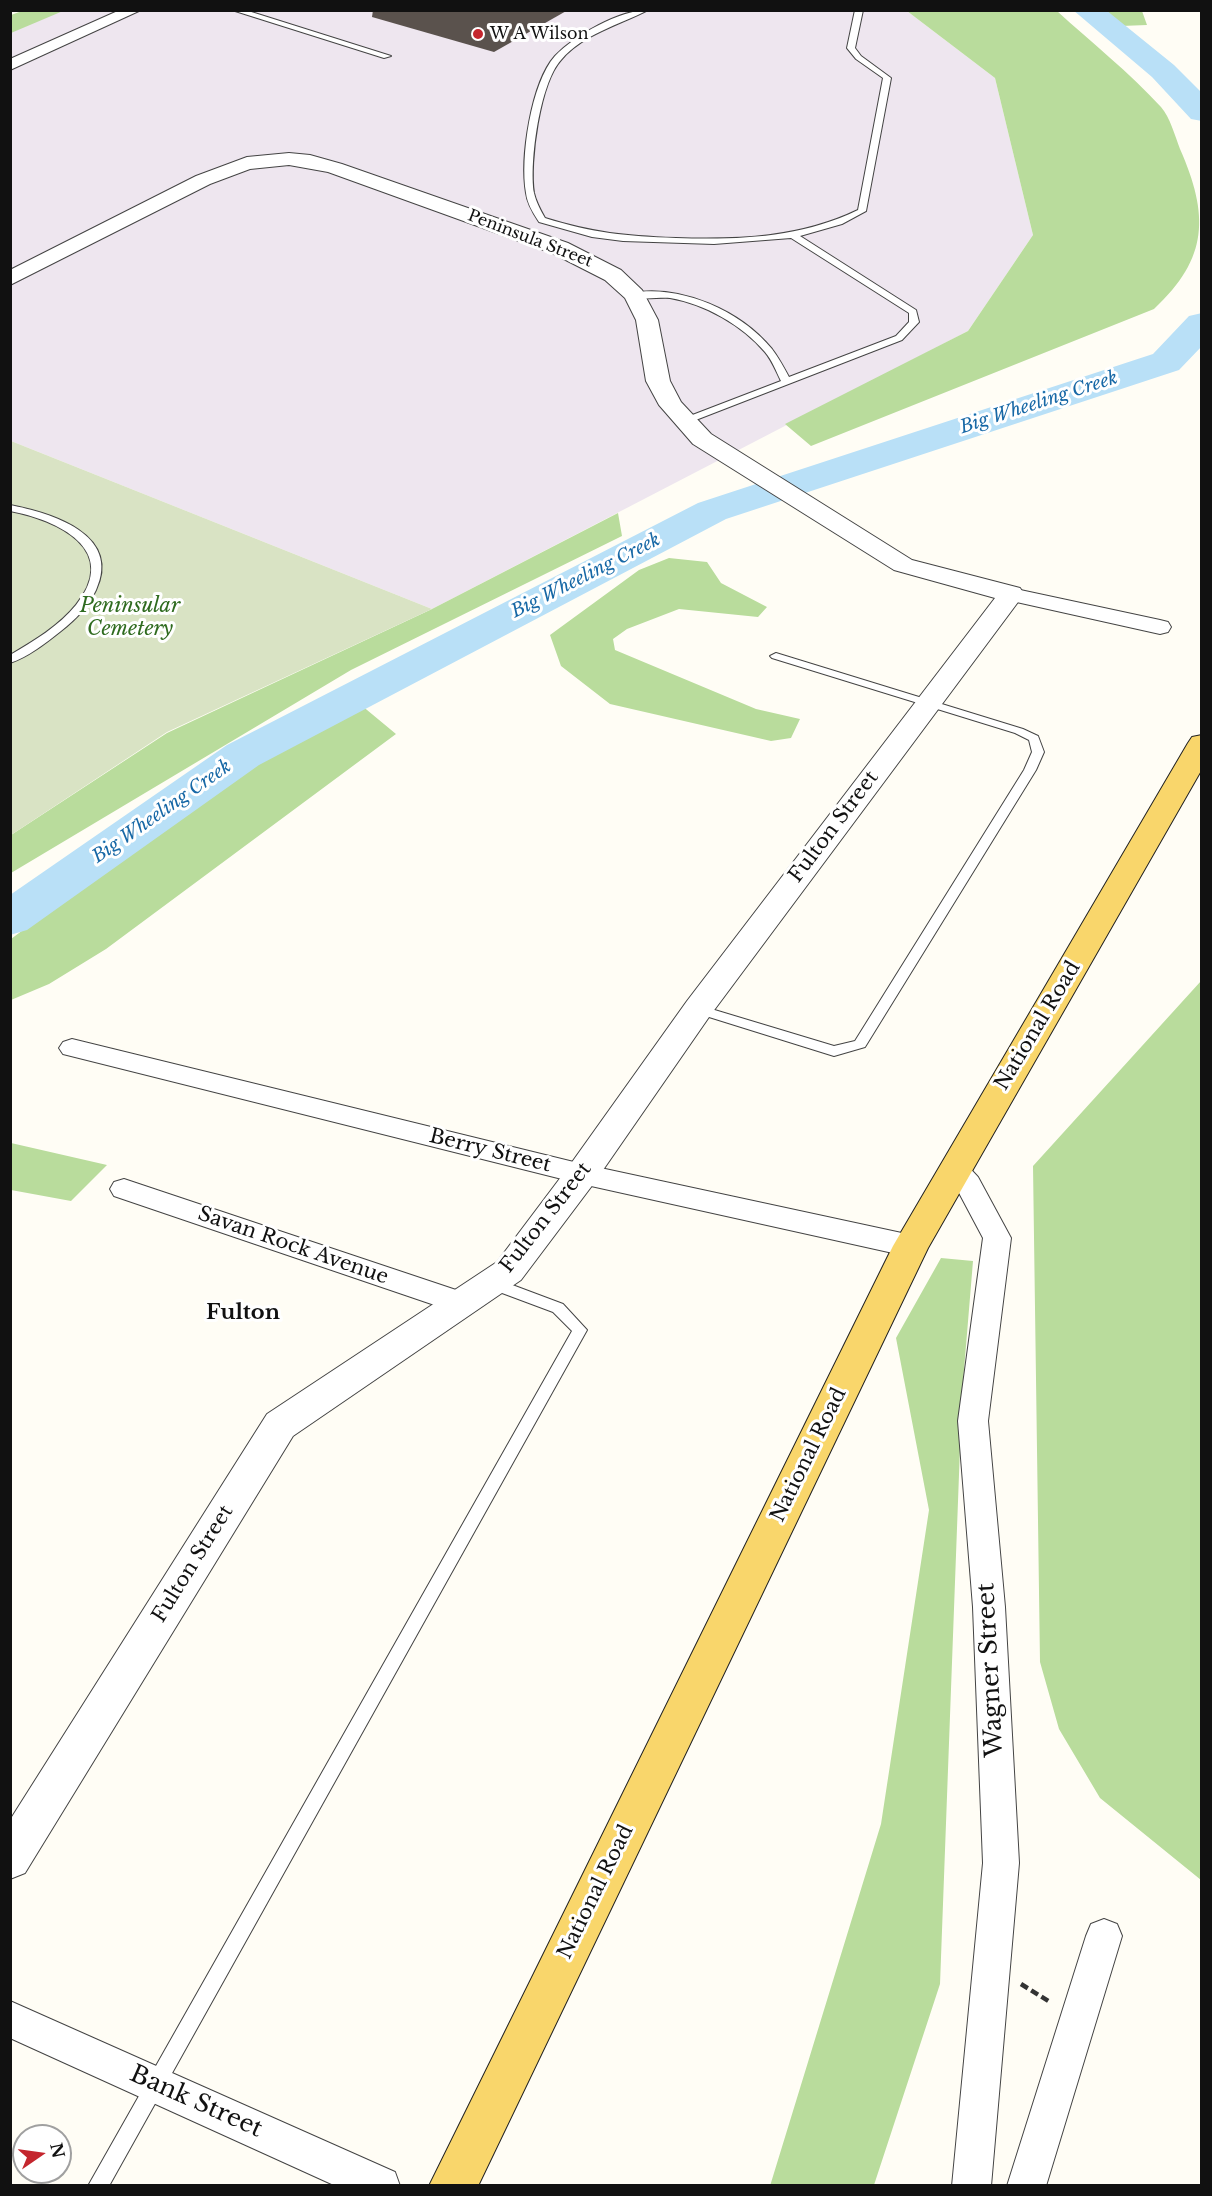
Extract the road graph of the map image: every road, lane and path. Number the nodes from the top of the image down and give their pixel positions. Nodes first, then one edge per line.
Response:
1 (134, 10) edge
2 (235, 10) edge
3 (645, 10) edge
4 (859, 10) edge
5 (387, 56) dead end
6 (10, 65) edge
7 (792, 235) junction
8 (571, 240) junction
9 (10, 279) edge
10 (634, 295) junction
11 (787, 383) junction
12 (686, 421) junction
13 (10, 508) edge
14 (1011, 594) junction
15 (1160, 627) dead end
16 (776, 656) dead end
17 (10, 660) edge
18 (927, 702) junction
19 (1202, 743) edge
20 (698, 1009) junction
21 (72, 1048) dead end
22 (954, 1169) junction
23 (582, 1174) junction
24 (124, 1189) dead end
25 (911, 1246) junction
26 (491, 1283) junction
27 (461, 1303) junction
28 (10, 1859) edge
29 (1104, 1936) dead end
30 (991, 1964) junction
31 (10, 2019) edge
32 (1078, 2020) junction
33 (154, 2084) junction
34 (98, 2186) edge
35 (381, 2186) edge
36 (453, 2186) edge
37 (972, 2186) edge
38 (1026, 2186) edge

1 - 6 street
2 - 5 lane
3 - 8 lane
4 - 7 lane
7 - 8 lane
7 - 11 lane
8 - 9 street, Peninsula Street
8 - 10 street, Peninsula Street
10 - 11 lane
10 - 12 street, Peninsula Street
11 - 12 lane
12 - 14 street, Peninsula Street
13 - 17 lane
14 - 15 street
14 - 18 street, Fulton Street
16 - 18 lane
18 - 20 street, Fulton Street
18 - 20 lane
19 - 22 main road, National Road
20 - 23 street, Fulton Street
21 - 23 street, Berry Street
22 - 25 main road, National Road
22 - 30 street, Wagner Street
23 - 25 street, Berry Street
23 - 26 street, Fulton Street
24 - 27 street, Savan Rock Avenue
25 - 36 main road, National Road
26 - 27 street, Fulton Street
26 - 33 lane
27 - 28 street, Fulton Street
29 - 32 street
30 - 32 path
30 - 37 street, Wagner Street
31 - 33 street, Bank Street
32 - 38 street
33 - 34 lane
33 - 35 street, Bank Street

